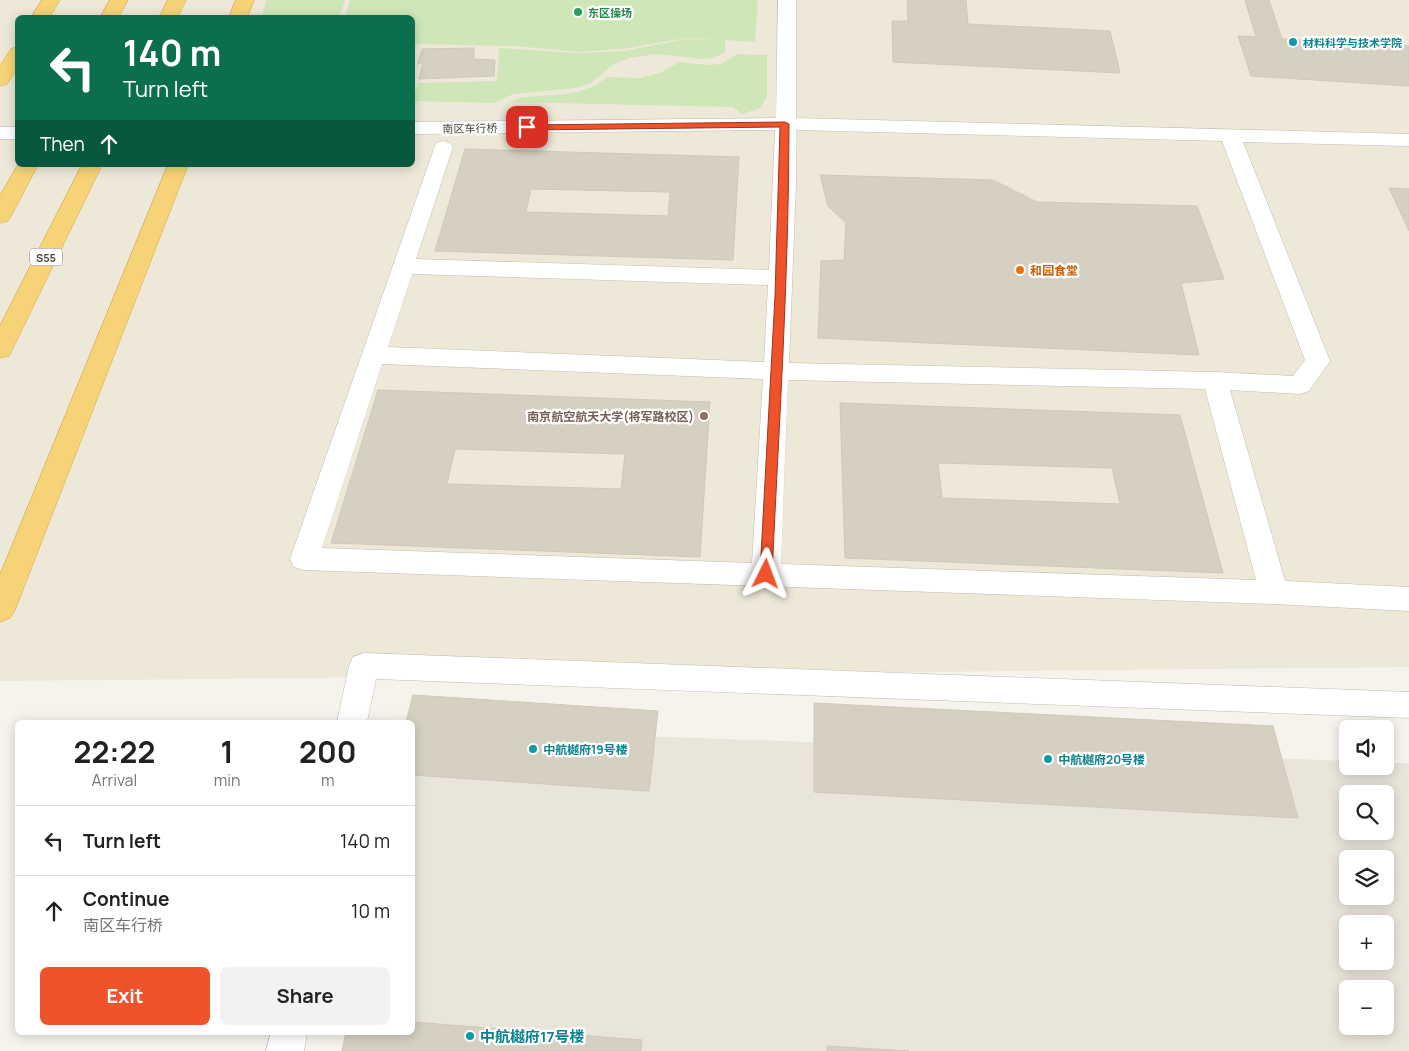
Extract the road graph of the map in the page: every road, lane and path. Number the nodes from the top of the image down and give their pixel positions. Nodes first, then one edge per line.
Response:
1 (51, 0) edge
2 (118, 0) edge
3 (177, 0) edge
4 (245, 0) edge
5 (787, 0) edge
6 (42, 15) edge
7 (110, 15) edge
8 (170, 15) edge
9 (239, 15) edge
10 (15, 58) edge
11 (0, 80) edge
12 (785, 124) junction
13 (415, 128) edge
14 (0, 133) edge
15 (15, 133) edge
16 (1230, 135) junction
17 (1409, 140) edge
18 (443, 147) dead end
19 (27, 167) edge
20 (91, 167) edge
21 (177, 167) edge
22 (0, 216) edge
23 (403, 266) junction
24 (781, 278) junction
25 (0, 350) edge
26 (373, 355) junction
27 (777, 371) junction
28 (1215, 382) junction
29 (766, 574) junction
30 (1274, 592) junction
31 (1409, 599) edge
32 (0, 610) edge
33 (1409, 705) edge
34 (352, 720) edge
35 (288, 1035) edge
36 (285, 1051) edge

1 - 6 highway
2 - 7 highway
3 - 8 highway
4 - 9 highway
5 - 12 street
10 - 11 highway
12 - 13 street, 南区车行桥
12 - 16 street, 南区车行桥
12 - 24 street
14 - 15 street
16 - 17 street, 南区车行桥
16 - 28 street
18 - 23 street
19 - 22 highway
20 - 25 highway, S55
21 - 32 highway
23 - 24 street
23 - 26 street
24 - 27 street
26 - 27 street
26 - 29 street
27 - 28 street
27 - 29 street
28 - 30 street
29 - 30 street
30 - 31 street
33 - 34 street
35 - 36 street

